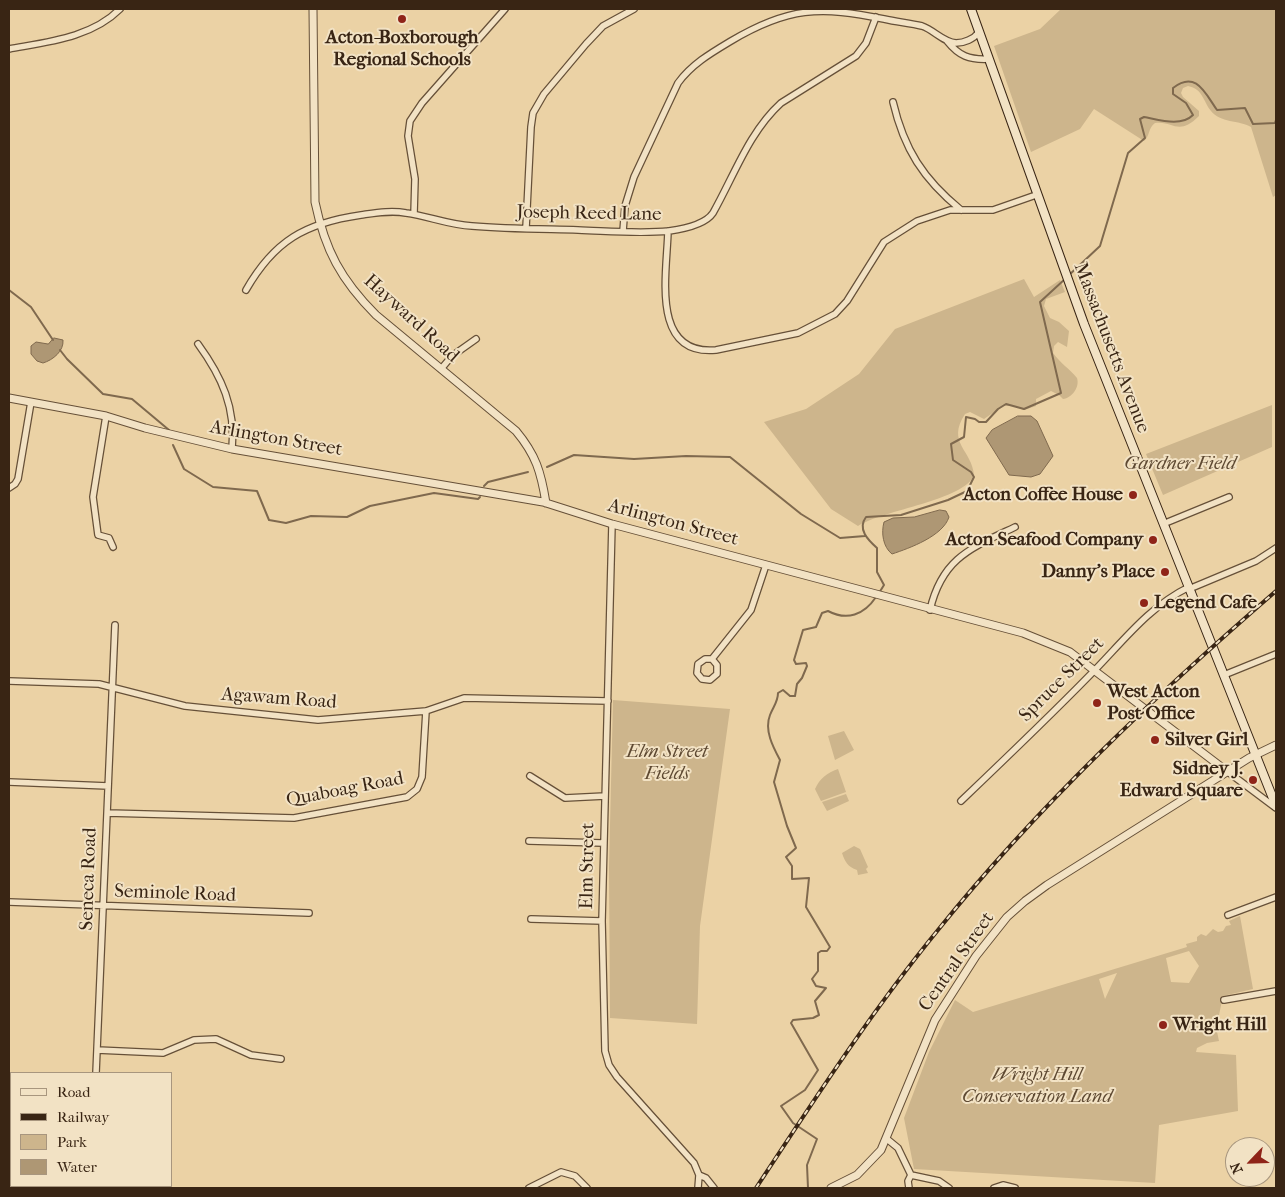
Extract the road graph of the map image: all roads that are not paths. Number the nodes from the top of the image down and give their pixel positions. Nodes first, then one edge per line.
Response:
1 (120, 9) edge
2 (313, 9) edge
3 (505, 9) edge
4 (634, 9) edge
5 (822, 9) edge
6 (971, 9) edge
7 (876, 17) junction
8 (979, 32) junction
9 (947, 41) junction
10 (9, 49) edge
11 (989, 59) junction
12 (893, 102) dead end
13 (1036, 195) junction
14 (961, 210) junction
15 (414, 214) junction
16 (320, 224) junction
17 (526, 228) junction
18 (623, 231) junction
19 (668, 231) junction
20 (246, 290) dead end
21 (476, 339) dead end
22 (198, 344) dead end
23 (442, 369) junction
24 (9, 398) edge
25 (31, 402) junction
26 (106, 416) junction
27 (232, 449) junction
28 (9, 488) edge
29 (1229, 497) dead end
30 (546, 503) junction
31 (612, 524) junction
32 (1163, 524) junction
33 (1015, 527) dead end
34 (113, 547) dead end
35 (1276, 548) edge
36 (766, 565) junction
37 (1189, 588) junction
38 (930, 610) junction
39 (115, 625) dead end
40 (1276, 654) edge
41 (712, 660) dead end
42 (1095, 670) junction
43 (1224, 675) junction
44 (9, 681) edge
45 (112, 687) junction
46 (608, 701) junction
47 (426, 711) junction
48 (1276, 745) edge
49 (1256, 754) junction
50 (1228, 772) junction
51 (530, 776) dead end
52 (9, 782) edge
53 (108, 786) junction
54 (605, 796) junction
55 (962, 801) dead end
56 (1276, 807) edge
57 (107, 813) junction
58 (529, 841) dead end
59 (604, 843) junction
60 (1276, 897) edge
61 (9, 902) edge
62 (103, 906) junction
63 (309, 914) dead end
64 (1228, 915) dead end
65 (531, 919) dead end
66 (602, 921) junction
67 (1276, 991) edge
68 (1224, 1000) dead end
69 (97, 1050) junction
70 (281, 1059) dead end
71 (96, 1072) edge
72 (888, 1139) junction
73 (699, 1175) junction
74 (911, 1175) junction
75 (529, 1188) edge
76 (587, 1188) edge
77 (698, 1188) edge
78 (714, 1188) edge
79 (831, 1188) edge
80 (909, 1188) edge
81 (948, 1188) edge
82 (994, 1188) edge
83 (1015, 1188) edge

1 - 10 street
2 - 16 street, Hayward Road
3 - 15 street
4 - 17 street
5 - 7 street
5 - 18 street
6 - 8 main road, Massachusetts Avenue
7 - 9 street
7 - 19 street, Joseph Reed Lane
8 - 9 street
8 - 11 main road, Massachusetts Avenue
9 - 11 street
11 - 13 main road, Massachusetts Avenue
12 - 14 street
13 - 14 street
13 - 32 main road, Massachusetts Avenue
14 - 19 street
15 - 16 street, Joseph Reed Lane
15 - 17 street, Joseph Reed Lane
16 - 20 street, Joseph Reed Lane
16 - 23 street, Hayward Road
17 - 18 street, Joseph Reed Lane
18 - 19 street, Joseph Reed Lane
21 - 23 street
22 - 27 street
23 - 30 street, Hayward Road
24 - 25 street, Arlington Street
25 - 26 street, Arlington Street
25 - 28 street
26 - 27 street, Arlington Street
26 - 34 street
27 - 30 street, Arlington Street
29 - 32 street
30 - 31 street, Arlington Street
31 - 36 street, Arlington Street
31 - 46 street, Elm Street
32 - 37 main road, Massachusetts Avenue
33 - 38 street
35 - 37 street, Spruce Street
36 - 38 street, Arlington Street
36 - 41 street
37 - 42 street, Spruce Street
37 - 43 main road, Massachusetts Avenue
38 - 42 street, Arlington Street
39 - 45 street, Seneca Road
40 - 43 street
42 - 50 street, Arlington Street
42 - 55 street, Spruce Street
43 - 49 main road, Massachusetts Avenue
44 - 45 street, Agawam Road
45 - 47 street, Agawam Road
45 - 53 street, Seneca Road
46 - 47 street, Agawam Road
46 - 54 street, Elm Street
47 - 57 street, Quaboag Road
48 - 49 street, Central Street
49 - 50 street, Central Street
49 - 56 main road, Massachusetts Avenue
50 - 56 street, Arlington Street
50 - 72 street, Central Street
51 - 54 street
52 - 53 street
53 - 57 street, Seneca Road
54 - 59 street, Elm Street
57 - 62 street, Seneca Road
58 - 59 street
59 - 66 street, Elm Street
60 - 64 street
61 - 62 street, Seminole Road
62 - 63 street, Seminole Road
62 - 69 street, Seneca Road
65 - 66 street
66 - 73 street, Elm Street
67 - 68 street
69 - 70 street
69 - 71 street, Seneca Road
72 - 74 street
72 - 79 street, Central Street
73 - 77 street
73 - 78 street, Elm Street
74 - 80 street
74 - 81 street
75 - 76 street
82 - 83 street

